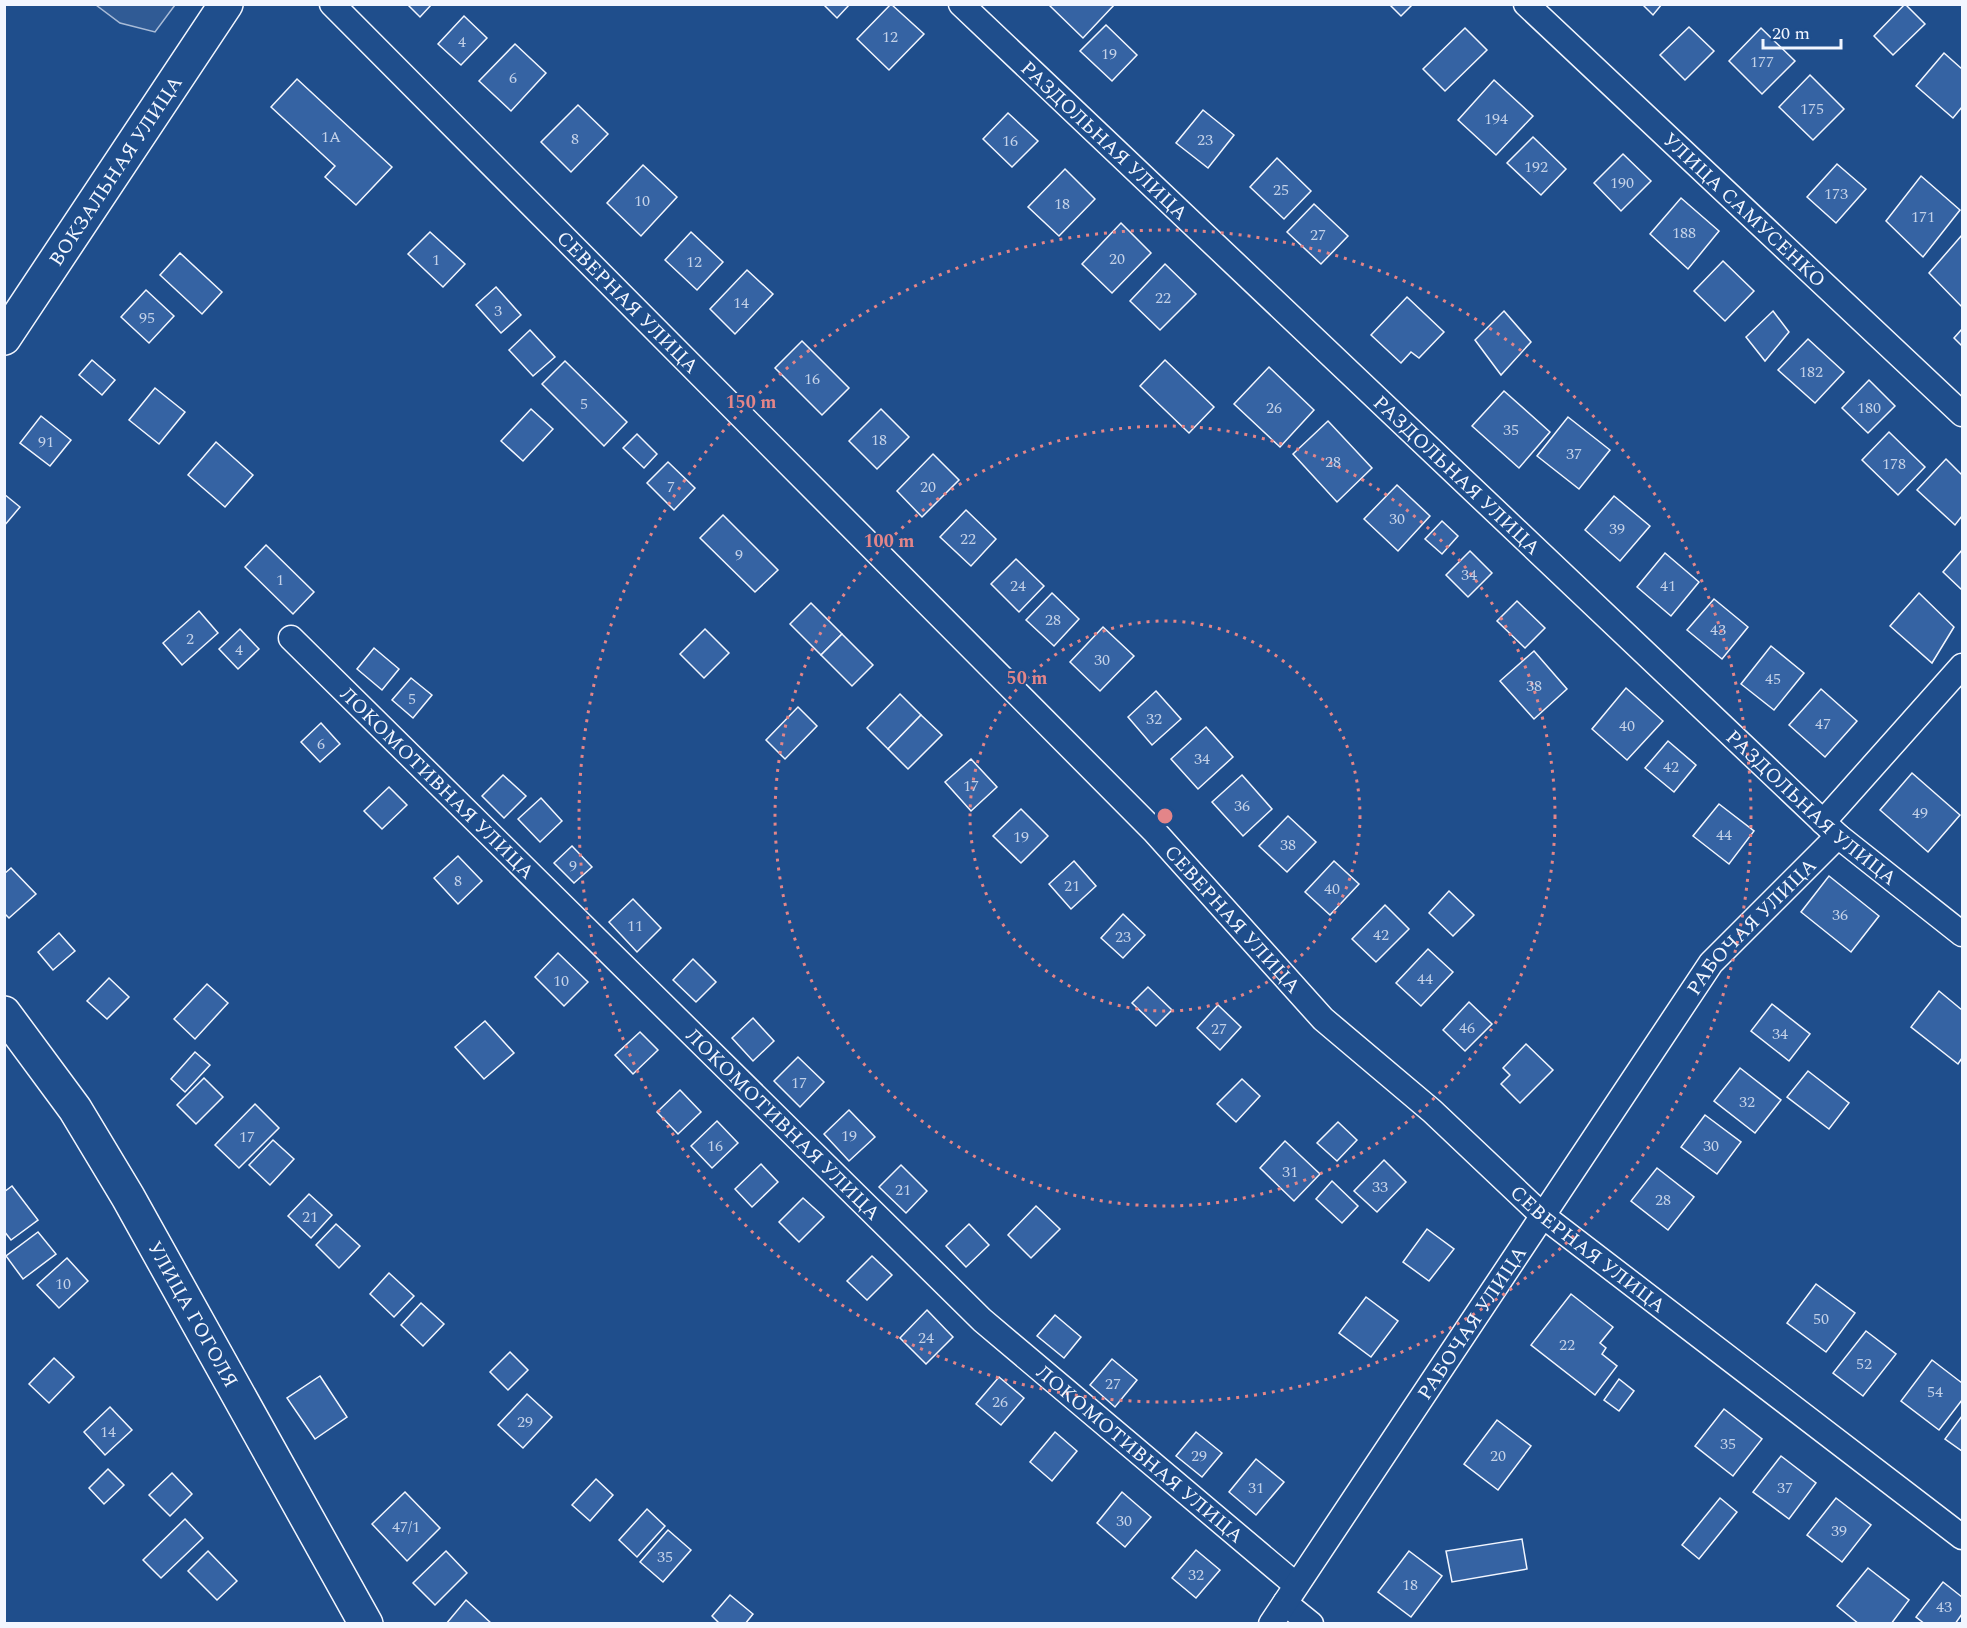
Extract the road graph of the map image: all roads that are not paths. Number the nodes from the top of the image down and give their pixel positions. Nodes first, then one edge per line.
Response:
1 (226, 4) edge
2 (332, 4) edge
3 (961, 4) edge
4 (1526, 4) edge
5 (4, 338) edge
6 (1962, 414) edge
7 (291, 638) dead end
8 (1962, 666) edge
9 (1831, 829) junction
10 (1962, 934) edge
11 (4, 1013) edge
12 (1542, 1215) junction
13 (1962, 1537) edge
14 (1290, 1594) junction
15 (366, 1623) edge
16 (1271, 1623) edge
17 (1311, 1623) edge

1 - 5 main road, ВОКЗАЛЬНАЯ УЛИЦА
2 - 12 street, СЕВЕРНАЯ УЛИЦА
3 - 9 street, РАЗДОЛЬНАЯ УЛИЦА
4 - 6 street, УЛИЦА САМУСЕНКО
7 - 14 street, ЛОКОМОТИВНАЯ УЛИЦА
8 - 9 street, РАБОЧАЯ УЛИЦА
9 - 10 street, РАЗДОЛЬНАЯ УЛИЦА
9 - 12 street, РАБОЧАЯ УЛИЦА
11 - 15 main road, УЛИЦА ГОГОЛЯ
12 - 13 street, СЕВЕРНАЯ УЛИЦА
12 - 14 street, РАБОЧАЯ УЛИЦА
14 - 16 street, РАБОЧАЯ УЛИЦА
14 - 17 street, ЛОКОМОТИВНАЯ УЛИЦА

